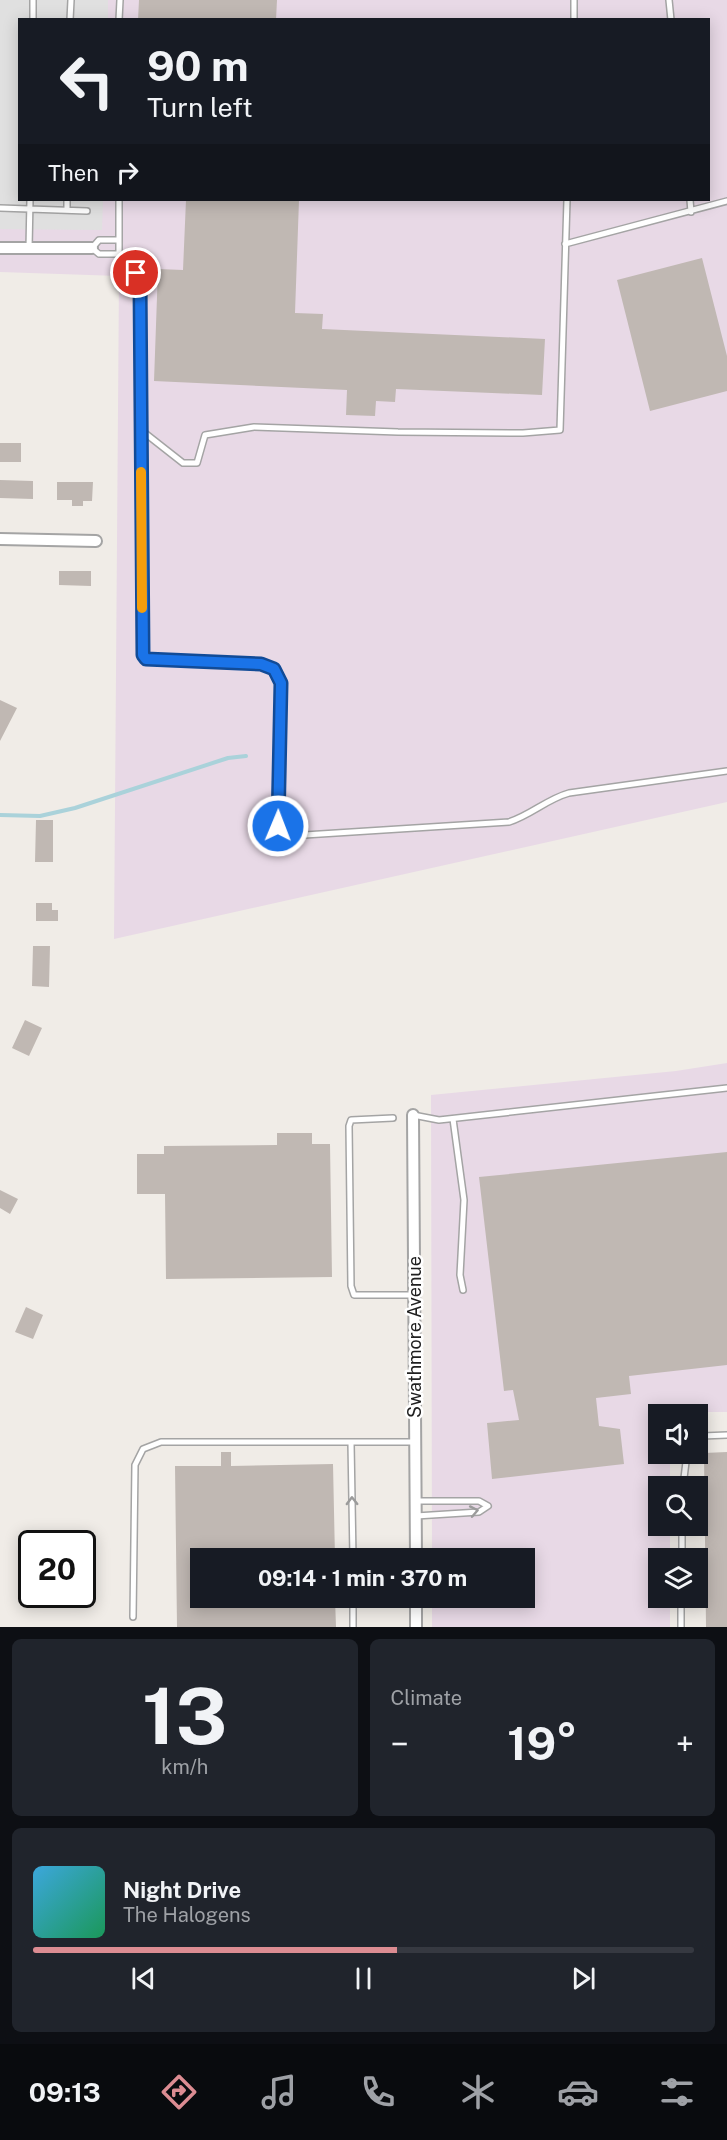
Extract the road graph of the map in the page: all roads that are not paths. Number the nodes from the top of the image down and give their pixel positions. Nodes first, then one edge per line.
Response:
1 (33, 0) edge
2 (71, 0) edge
3 (120, 0) edge
4 (574, 0) edge
5 (669, 0) edge
6 (33, 18) edge
7 (70, 18) edge
8 (119, 18) edge
9 (574, 18) edge
10 (671, 18) edge
11 (30, 201) edge
12 (67, 201) edge
13 (119, 201) edge
14 (567, 201) edge
15 (690, 201) edge
16 (727, 201) edge
17 (0, 208) edge
18 (30, 208) junction
19 (67, 210) junction
20 (87, 211) dead end
21 (691, 212) junction
22 (119, 240) junction
23 (565, 244) junction
24 (0, 248) edge
25 (29, 248) junction
26 (92, 248) junction
27 (119, 254) junction
28 (141, 430) junction
29 (0, 539) edge
30 (96, 541) dead end
31 (727, 771) edge
32 (727, 1088) edge
33 (413, 1115) joint
34 (393, 1118) dead end
35 (453, 1119) junction
36 (463, 1290) dead end
37 (414, 1295) junction
38 (708, 1436) edge
39 (727, 1436) edge
40 (415, 1442) junction
41 (351, 1443) junction
42 (415, 1501) junction
43 (416, 1516) junction
44 (353, 1548) edge
45 (416, 1548) edge
46 (353, 1608) edge
47 (416, 1608) edge
48 (681, 1608) edge
49 (133, 1617) dead end
50 (353, 1627) edge
51 (416, 1627) edge
52 (681, 1627) edge

1 - 6 lane
2 - 7 lane
3 - 8 lane
4 - 9 lane
5 - 10 lane
11 - 18 lane
12 - 19 lane
13 - 22 lane
14 - 23 lane
15 - 21 lane
16 - 21 lane
17 - 18 lane
18 - 19 lane
18 - 25 lane
19 - 20 lane
21 - 23 lane
22 - 26 lane
22 - 27 lane
23 - 28 lane
24 - 25 street
25 - 26 street
26 - 27 lane
27 - 28 lane
28 - 31 lane
29 - 30 street
32 - 35 lane
33 - 35 lane
33 - 37 street, Swathmore Avenue
34 - 37 lane
35 - 36 lane
37 - 40 street, Swathmore Avenue
38 - 39 lane
40 - 41 lane
40 - 42 street, Swathmore Avenue
44 -> 41 lane
41 - 49 lane
42 - 43 street, Swathmore Avenue
43 -> 42 lane
43 - 45 street, Swathmore Avenue
46 - 50 lane
47 - 51 street
48 - 52 lane

